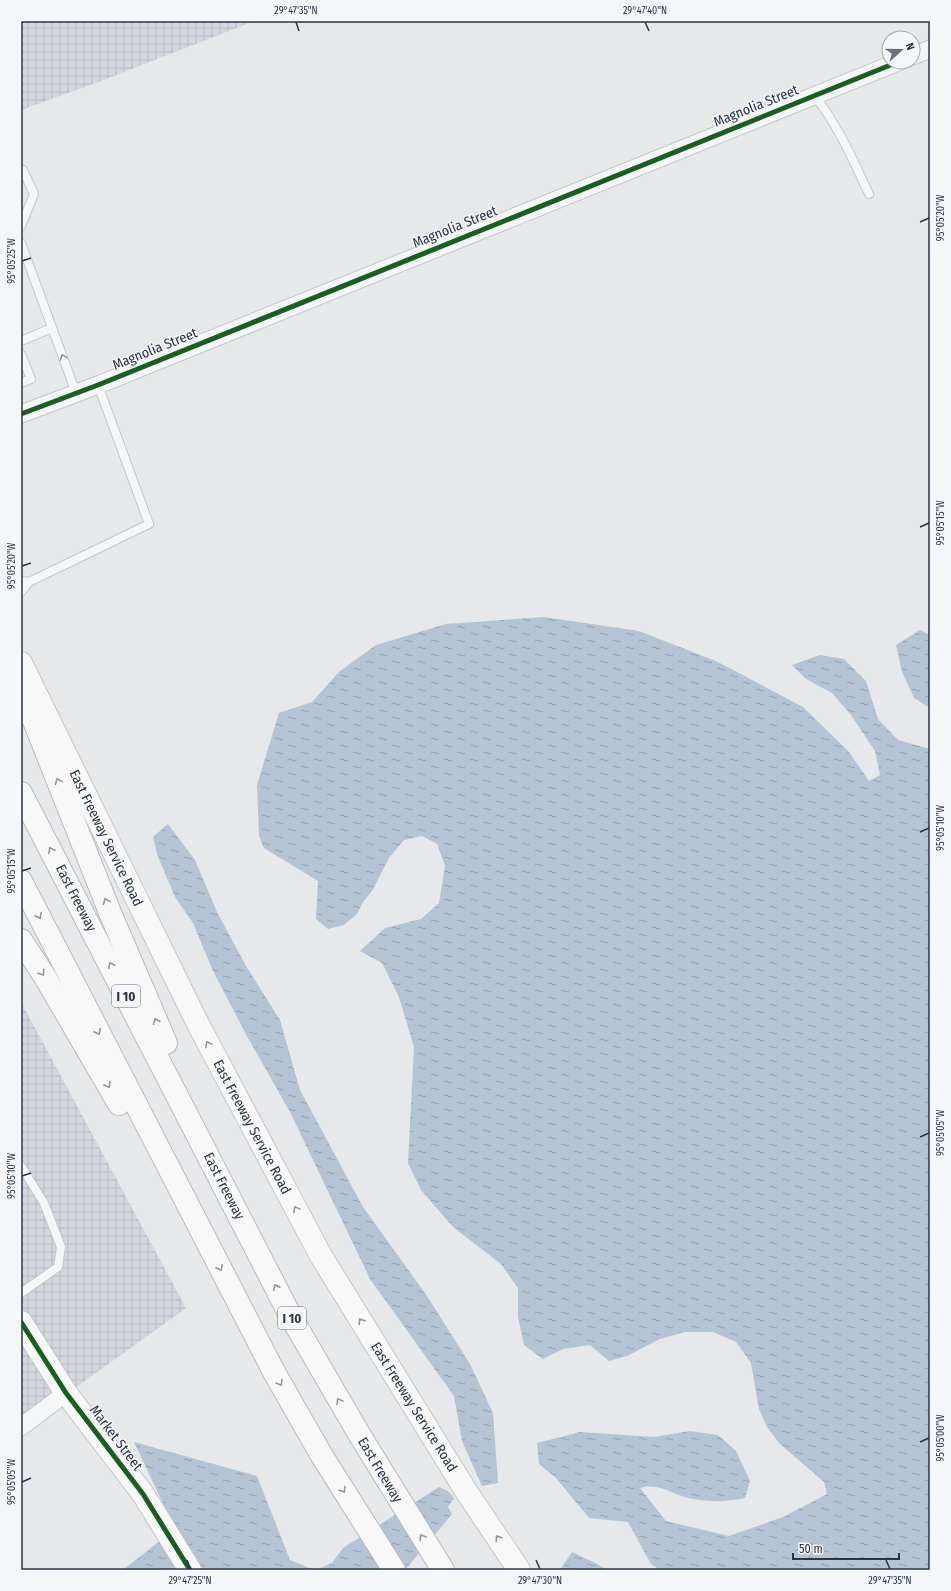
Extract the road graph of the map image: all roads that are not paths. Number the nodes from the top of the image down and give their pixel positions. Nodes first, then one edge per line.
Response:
1 (881, 69) edge
2 (814, 95) junction
3 (21, 170) edge
4 (870, 194) dead end
5 (21, 226) edge
6 (21, 243) edge
7 (52, 328) junction
8 (21, 341) edge
9 (21, 354) edge
10 (21, 383) edge
11 (98, 385) junction
12 (76, 394) junction
13 (21, 414) edge
14 (25, 582) edge
15 (21, 592) edge
16 (21, 664) edge
17 (21, 682) edge
18 (21, 793) edge
19 (21, 881) edge
20 (21, 940) edge
21 (21, 1166) edge
22 (231, 1199) junction
23 (203, 1233) junction
24 (21, 1293) edge
25 (21, 1322) edge
26 (66, 1393) junction
27 (21, 1427) edge
28 (190, 1570) edge
29 (394, 1570) edge
30 (443, 1570) edge
31 (519, 1570) edge

1 - 2 street, Magnolia Street
2 - 4 lane
2 - 11 street, Magnolia Street
3 - 5 lane
6 - 7 lane
7 - 8 lane
12 -> 7 lane
9 - 10 lane
11 - 12 street, Magnolia Street
11 - 14 lane
12 - 13 street, Magnolia Street
14 - 15 lane
31 -> 16 main road, East Freeway Service Road
22 -> 17 main road
22 -> 18 main road, East Freeway / I 10
19 -> 23 main road
20 -> 23 main road
21 - 24 lane
30 -> 22 main road, East Freeway / I 10
23 -> 29 main road
25 - 26 main road, Market Street
26 - 27 street
26 - 28 main road, Market Street

